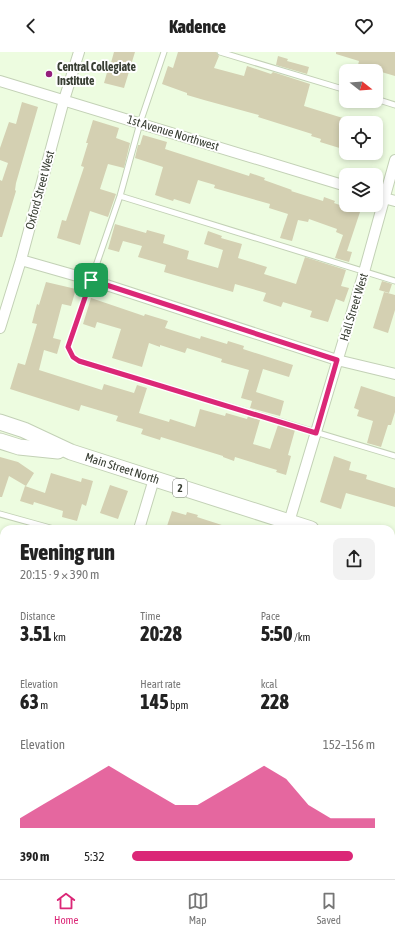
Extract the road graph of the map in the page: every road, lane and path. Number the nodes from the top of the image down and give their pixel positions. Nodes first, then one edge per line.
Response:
1 (79, 52) edge
2 (164, 52) edge
3 (220, 52) edge
4 (0, 81) edge
5 (339, 88) edge
6 (64, 100) junction
7 (383, 101) edge
8 (395, 105) edge
9 (140, 123) junction
10 (395, 160) edge
11 (339, 184) edge
12 (383, 190) edge
13 (120, 196) junction
14 (383, 198) edge
15 (395, 201) edge
16 (377, 212) edge
17 (21, 260) junction
18 (364, 272) junction
19 (91, 280) junction
20 (395, 281) edge
21 (0, 328) edge
22 (337, 360) junction
23 (395, 374) edge
24 (0, 422) edge
25 (316, 433) junction
26 (0, 441) edge
27 (71, 452) junction
28 (395, 456) edge
29 (154, 479) junction
30 (0, 514) edge
31 (289, 522) junction
32 (40, 525) edge
33 (140, 525) edge
34 (298, 525) edge

1 - 6 street, Oxford Street West
2 - 9 lane
3 - 5 lane
4 - 6 street, 1st Avenue Northwest
6 - 9 street, 1st Avenue Northwest
6 - 17 street, Oxford Street West
7 - 8 lane
9 - 11 street, 1st Avenue Northwest
9 - 13 lane
10 - 12 street, Hall Street West
13 - 18 lane
13 - 19 lane
14 - 15 street
16 - 18 street, Hall Street West
17 - 19 street
17 - 21 street, Oxford Street West
18 - 20 lane
18 - 22 street, Hall Street West
19 - 22 street
19 - 25 lane
22 - 23 street
22 - 25 street, Hall Street West
24 - 27 main road, Main Street North / 2
25 - 28 lane
25 - 31 street, Hall Street West
26 - 27 main road, Main Street North / 2
27 - 29 main road, Main Street North / 2
29 - 31 main road, Main Street North / 2
29 - 33 street
30 - 32 lane
31 - 34 main road, Main Street North / 2

